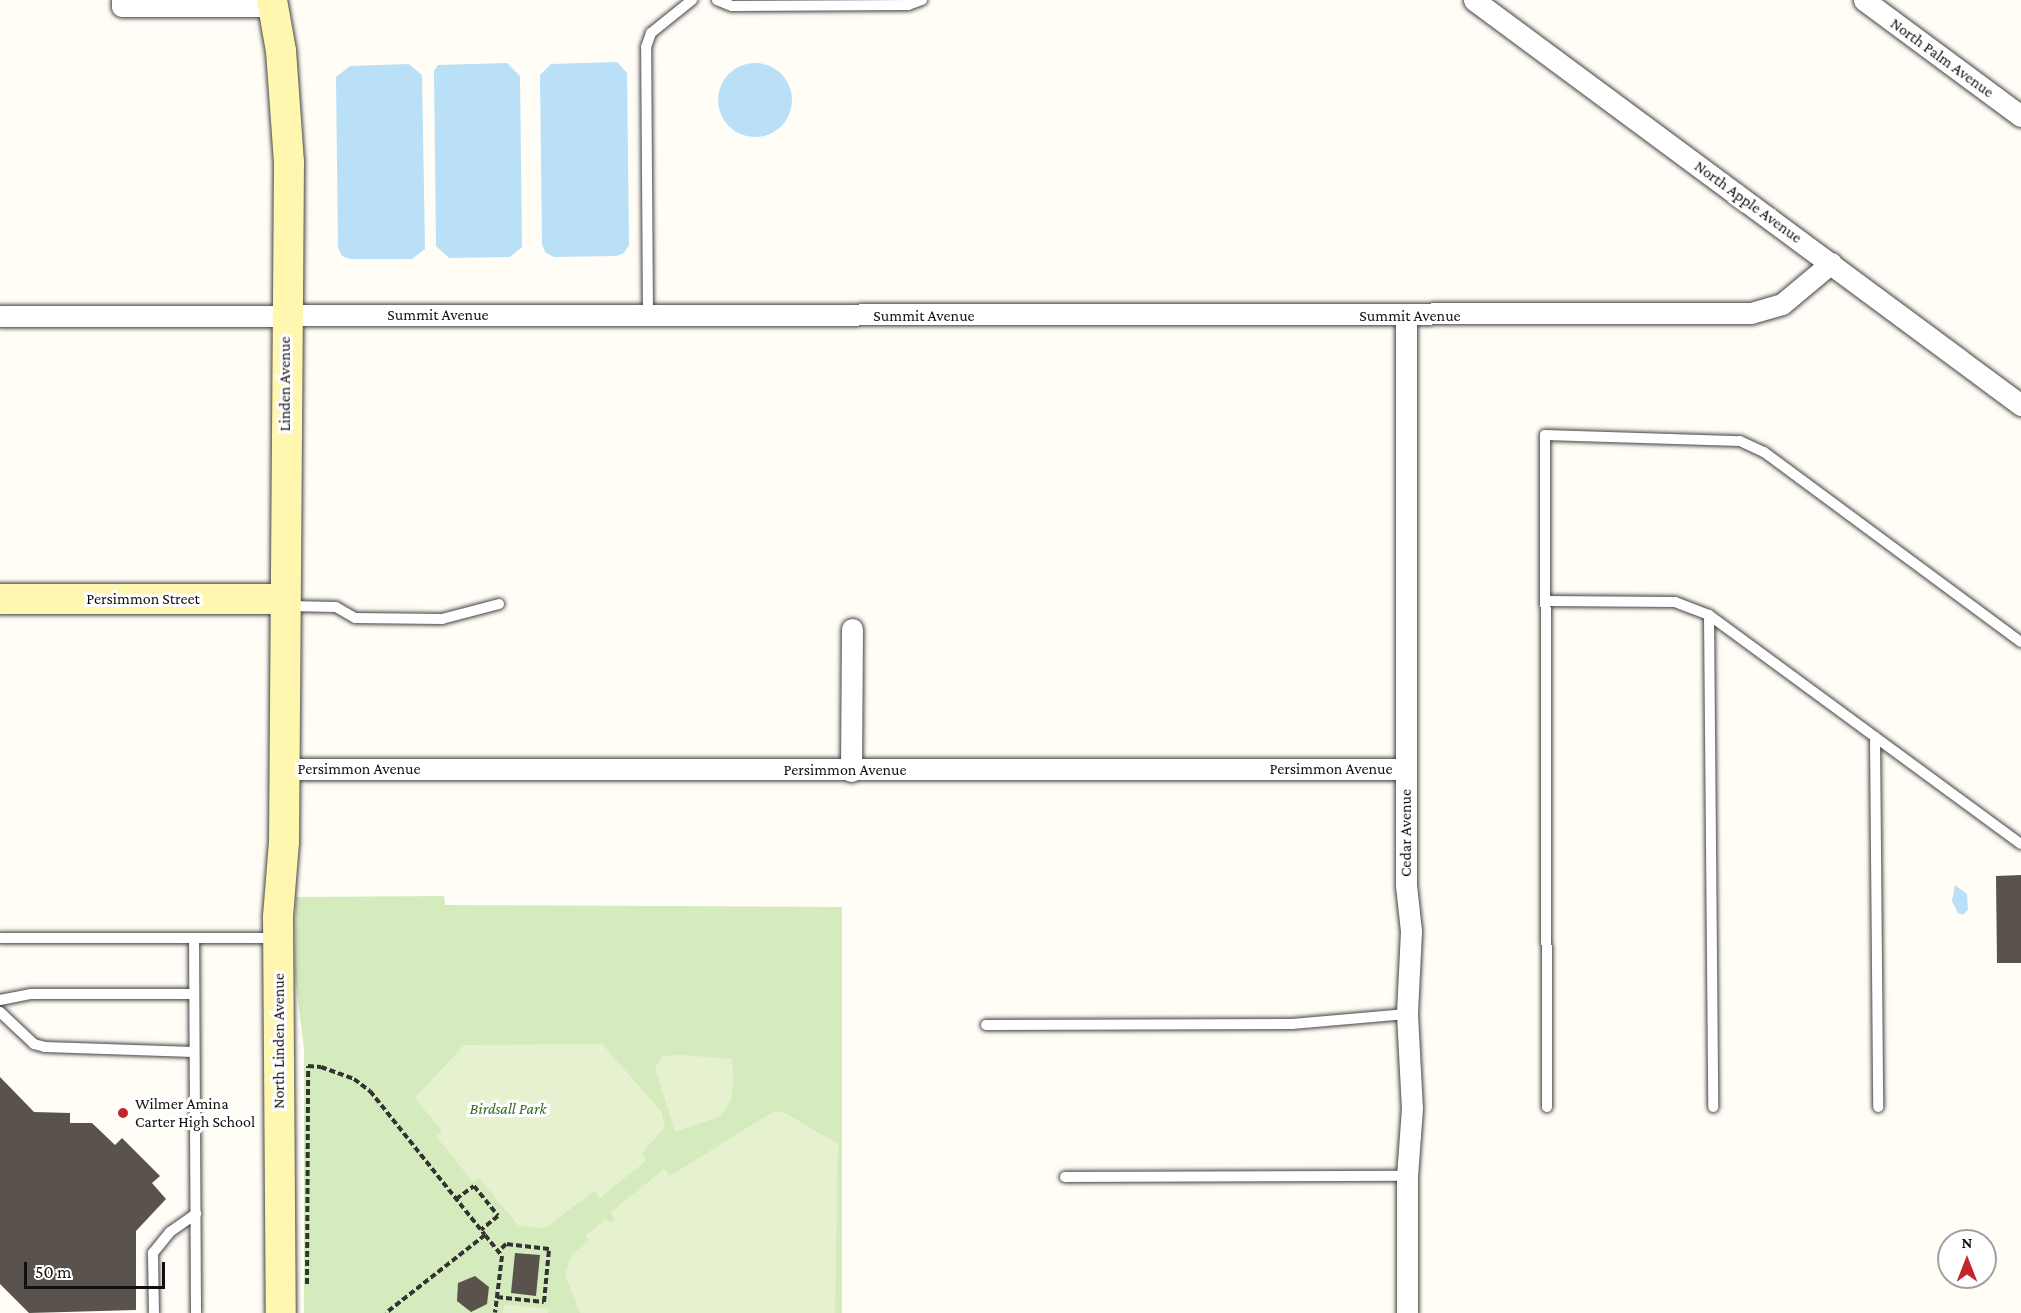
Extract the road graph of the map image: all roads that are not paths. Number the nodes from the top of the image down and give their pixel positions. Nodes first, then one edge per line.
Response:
1 (692, 0) edge
2 (717, 0) edge
3 (922, 0) edge
4 (1474, 0) edge
5 (1863, 0) edge
6 (122, 3) edge
7 (272, 3) edge
8 (2021, 116) edge
9 (1831, 263) junction
10 (286, 315) junction
11 (648, 315) junction
12 (0, 316) edge
13 (1406, 316) junction
14 (2021, 405) edge
15 (0, 599) edge
16 (1546, 601) junction
17 (285, 603) junction
18 (500, 604) dead end
19 (1709, 615) junction
20 (852, 629) dead end
21 (2021, 642) edge
22 (1875, 737) junction
23 (285, 768) junction
24 (1406, 768) junction
25 (851, 771) junction
26 (2021, 844) edge
27 (0, 938) edge
28 (194, 938) junction
29 (278, 939) junction
30 (194, 994) junction
31 (0, 1000) edge
32 (0, 1012) edge
33 (1407, 1014) junction
34 (986, 1025) dead end
35 (195, 1052) junction
36 (1547, 1107) dead end
37 (1713, 1107) dead end
38 (1878, 1107) dead end
39 (1407, 1176) junction
40 (1065, 1177) dead end
41 (196, 1214) junction
42 (154, 1313) edge
43 (196, 1313) edge
44 (281, 1313) edge
45 (1407, 1313) edge

1 - 11 lane
2 - 3 lane
4 - 9 street, North Apple Avenue
5 - 8 street, North Palm Avenue
6 - 7 street
7 - 10 street, Linden Avenue
9 - 13 street, Summit Avenue
9 - 14 street, North Apple Avenue
10 - 11 street, Summit Avenue
10 - 12 street, Summit Avenue
10 - 17 street, Linden Avenue
11 - 13 street, Summit Avenue
13 - 24 street, Cedar Avenue
15 - 17 street, Persimmon Street
16 - 19 lane
16 - 21 lane
16 - 36 lane
17 - 18 lane
17 - 23 street, Linden Avenue
19 - 22 lane
19 - 37 lane
20 - 25 street
22 - 26 lane
22 - 38 lane
23 - 25 street, Persimmon Avenue
23 - 29 street, North Linden Avenue
24 - 25 street, Persimmon Avenue
24 - 33 street, Cedar Avenue
27 - 28 lane
28 - 29 lane
28 - 30 lane
29 - 44 street, North Linden Avenue
30 - 31 lane
30 - 35 lane
32 - 35 lane
33 - 34 lane
33 - 39 street, Cedar Avenue
35 - 41 lane
39 - 40 lane
39 - 45 street, Cedar Avenue
41 - 42 lane
41 - 43 lane

